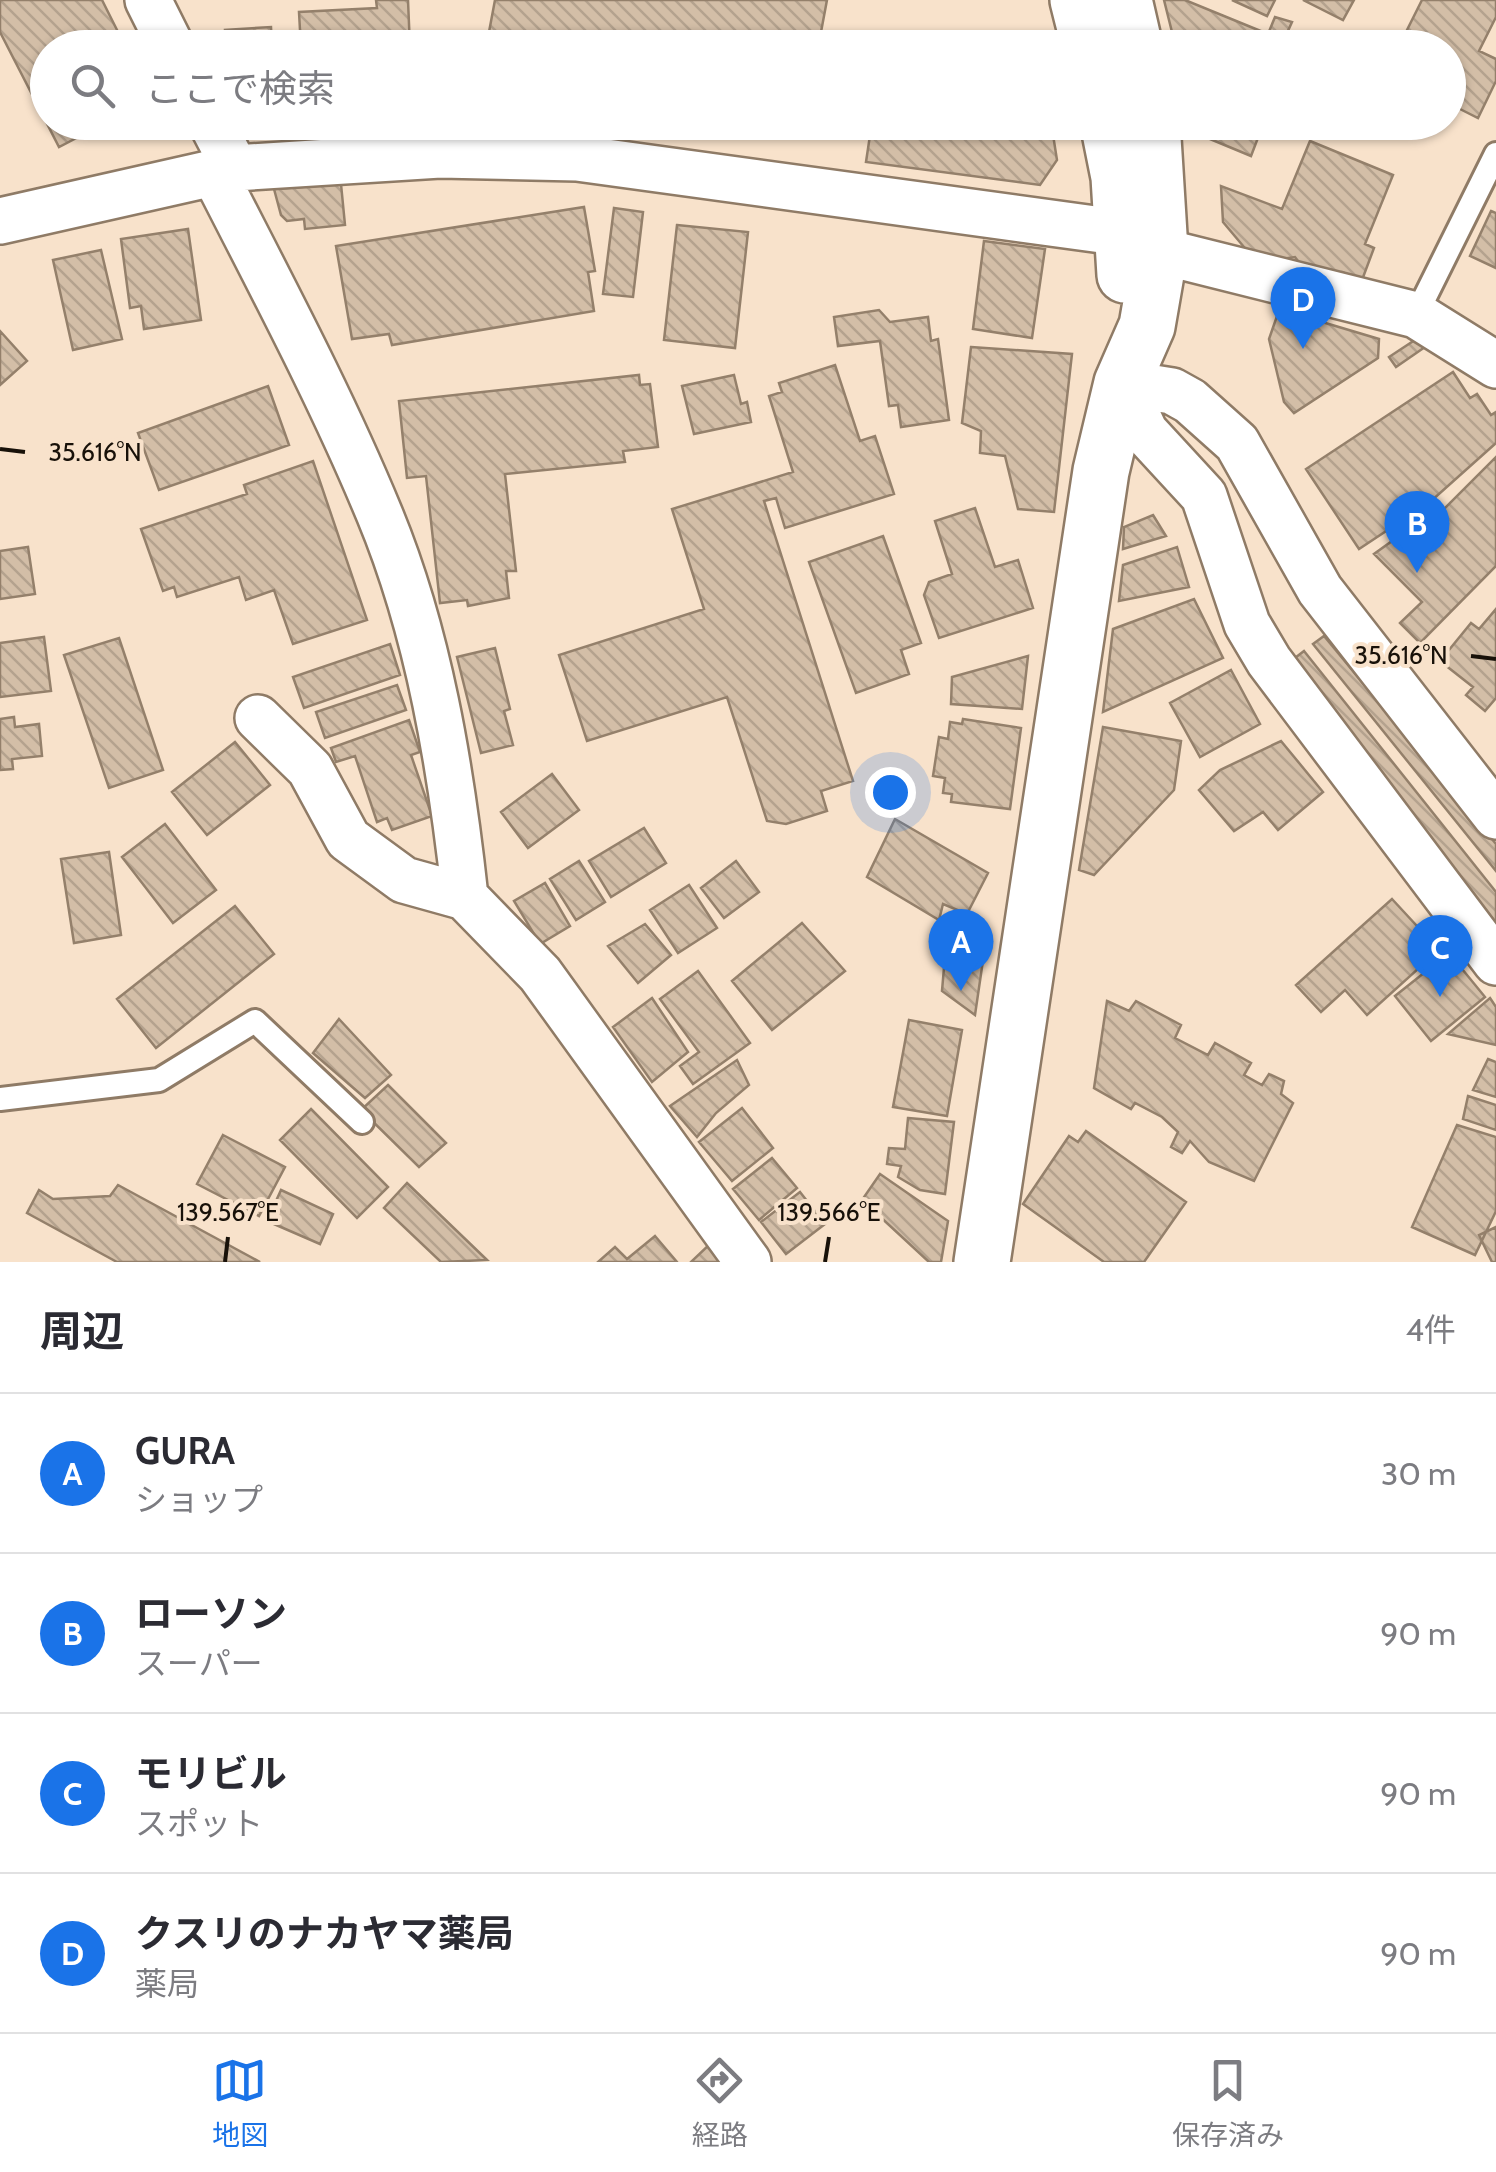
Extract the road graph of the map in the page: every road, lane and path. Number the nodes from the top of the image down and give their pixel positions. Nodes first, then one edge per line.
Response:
1 (148, 0) edge
2 (1078, 0) edge
3 (1124, 0) edge
4 (163, 30) edge
5 (1086, 30) edge
6 (1131, 30) edge
7 (216, 140) edge
8 (1113, 140) edge
9 (1150, 140) edge
10 (1496, 154) edge
11 (224, 170) junction
12 (0, 221) edge
13 (1142, 242) junction
14 (1416, 314) junction
15 (1496, 365) edge
16 (1122, 383) junction
17 (258, 718) dead end
18 (1496, 816) edge
19 (464, 897) junction
20 (1496, 962) edge
21 (0, 1100) edge
22 (362, 1122) dead end
23 (748, 1262) edge
24 (982, 1262) edge

1 - 4 street
2 - 5 street
3 - 6 street
7 - 11 street
8 - 13 street
9 - 13 street
10 - 14 lane
11 - 12 street
11 - 13 street
11 - 19 street
13 - 14 street
13 - 16 street
14 - 15 street
16 - 18 street
16 - 20 street
16 - 24 street
17 - 19 street
19 - 23 street
21 - 22 lane

